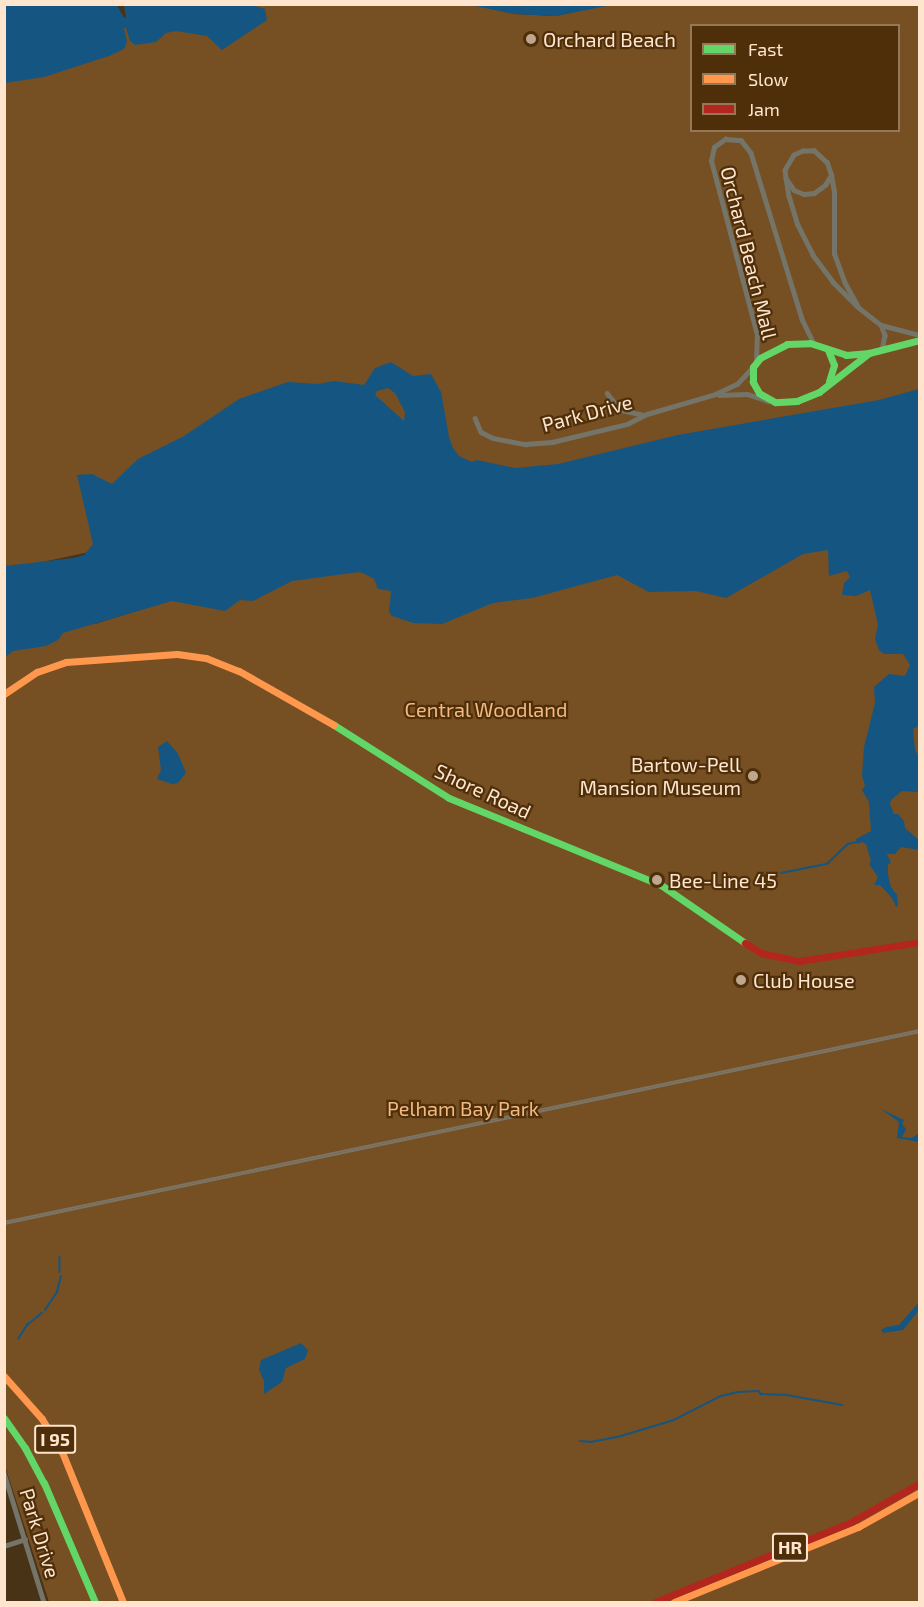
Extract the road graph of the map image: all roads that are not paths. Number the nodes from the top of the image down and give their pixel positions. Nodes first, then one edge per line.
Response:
1 (831, 175) junction
2 (786, 178) junction
3 (858, 307) junction
4 (881, 325) junction
5 (920, 335) edge
6 (920, 340) edge
7 (814, 344) junction
8 (828, 350) junction
9 (882, 350) junction
10 (869, 353) junction
11 (754, 365) junction
12 (826, 386) junction
13 (607, 393) dead end
14 (713, 395) junction
15 (775, 402) junction
16 (647, 414) junction
17 (475, 418) dead end
18 (4, 694) edge
19 (920, 942) edge
20 (4, 1376) edge
21 (4, 1418) edge
22 (5, 1476) edge
23 (920, 1483) edge
24 (920, 1492) edge
25 (25, 1539) junction
26 (4, 1546) edge
27 (44, 1601) edge
28 (36, 1602) edge
29 (95, 1602) edge
30 (123, 1602) edge
31 (655, 1602) edge
32 (674, 1602) edge

1 - 2 street
1 - 2 street
1 - 3 street
2 - 3 street
3 - 4 street
4 - 5 street
4 - 9 street
6 - 9 main road, Park Drive
7 - 8 main road, Park Drive
7 - 11 main road, Park Drive
7 - 11 street, Orchard Beach Mall
8 - 10 main road, Park Drive
8 - 12 main road
9 - 10 main road, Park Drive
10 - 12 main road, Park Drive
11 - 14 street, Park Drive
11 - 15 main road
12 - 15 main road, Park Drive
13 - 16 street, Park Drive
14 - 15 street, Park Drive
14 - 16 street, Park Drive
16 - 17 street, Park Drive
18 - 19 main road, Shore Road
20 - 30 main road, I 95
21 - 29 main road, I 95
22 - 25 street, Park Drive
23 - 31 main road, HR
24 - 32 main road, HR
25 - 26 street
25 - 27 street, Park Drive
27 - 28 street

